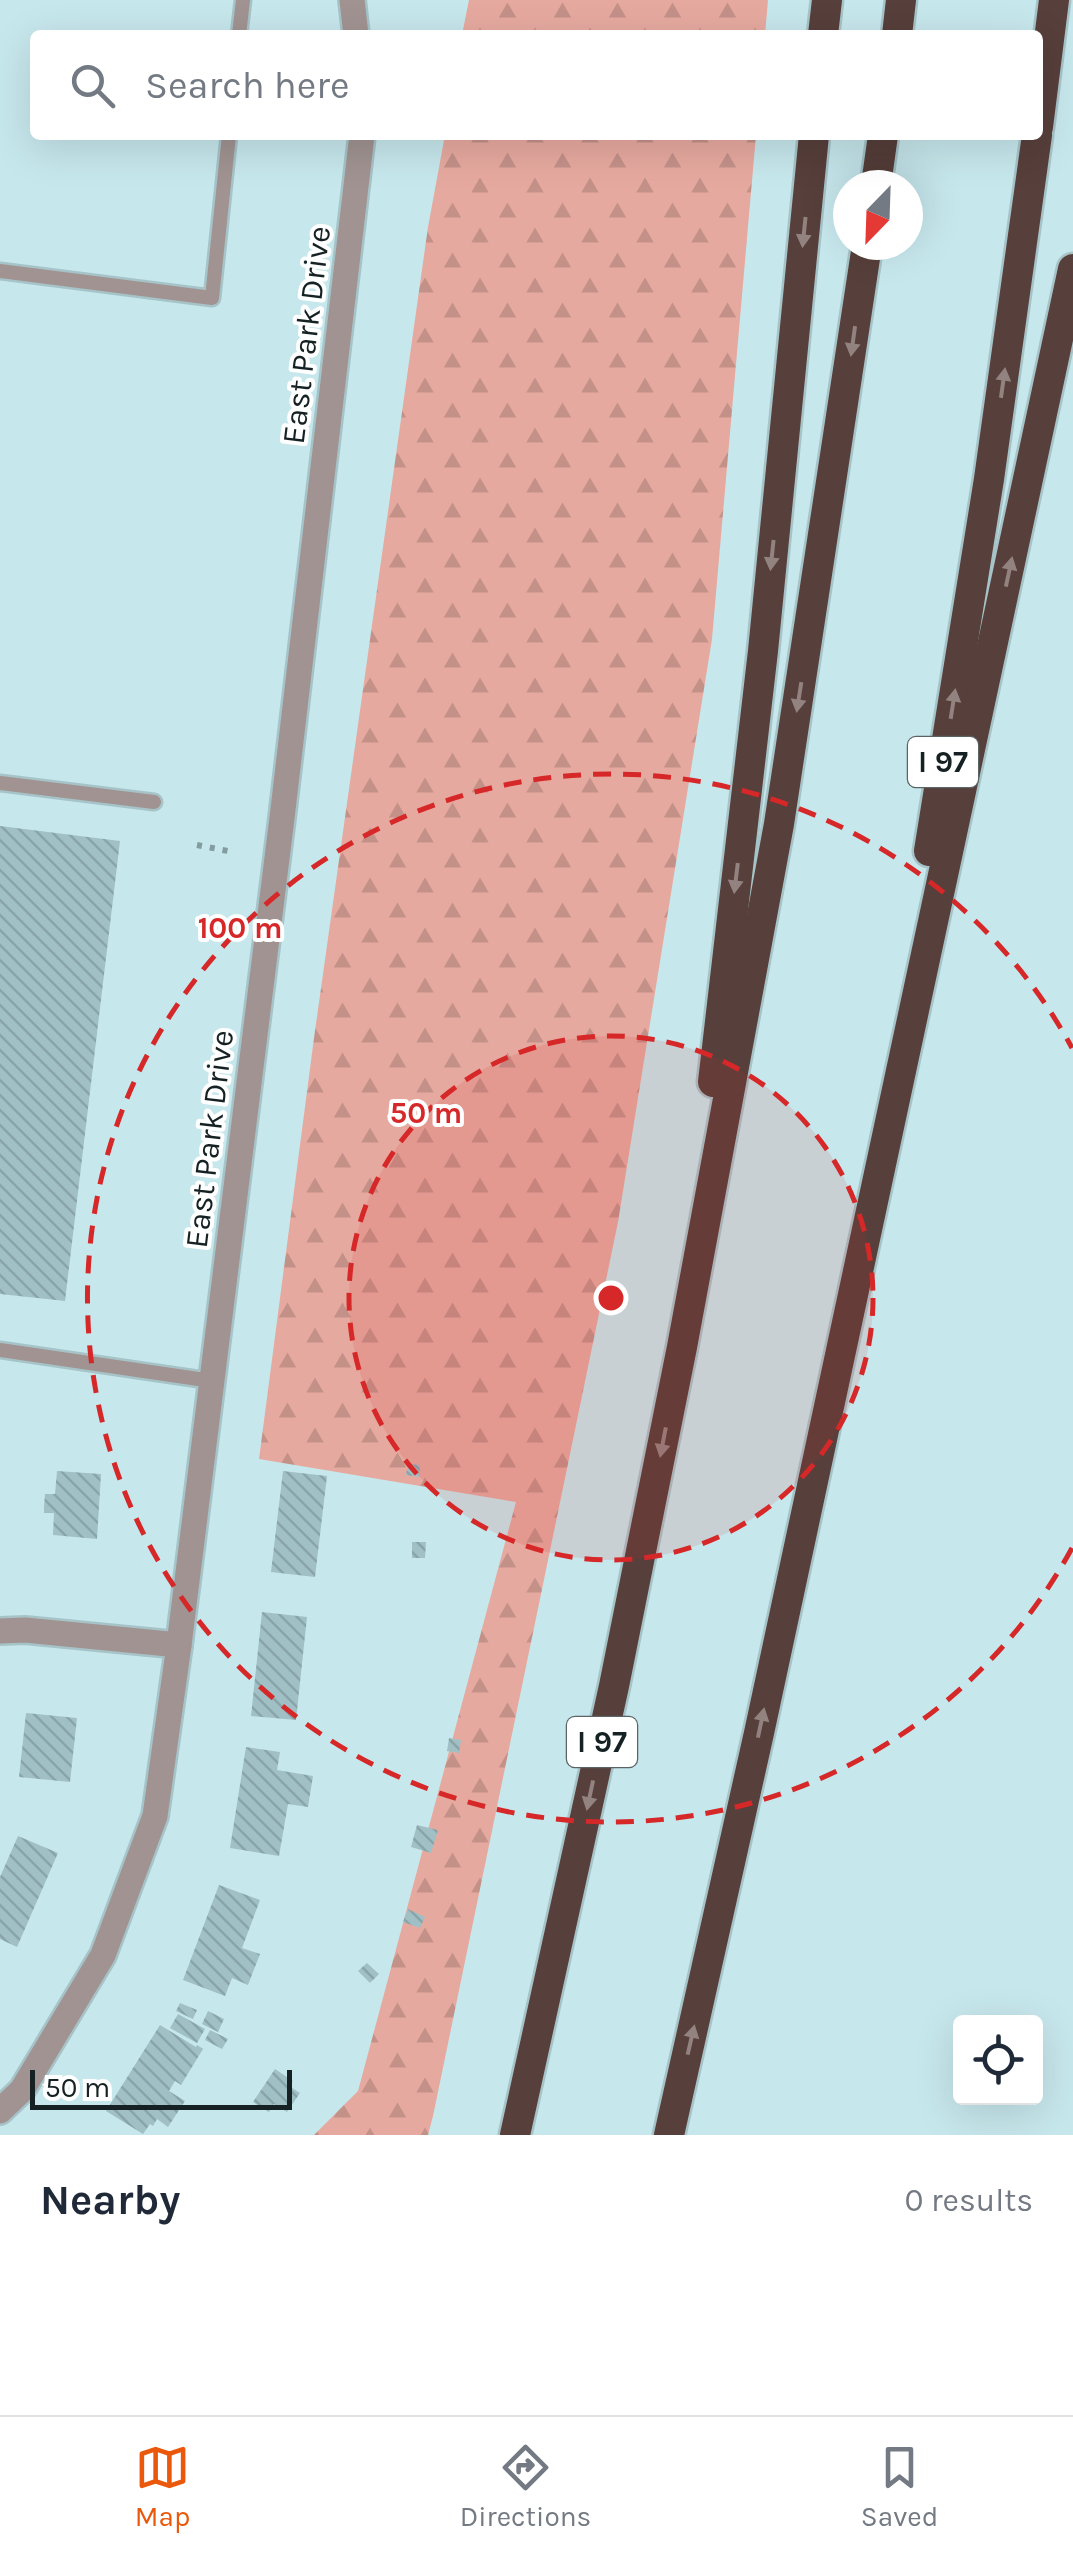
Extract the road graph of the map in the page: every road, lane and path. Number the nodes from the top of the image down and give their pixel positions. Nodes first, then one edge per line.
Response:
1 (242, 0) edge
2 (352, 0) edge
3 (827, 0) edge
4 (901, 0) edge
5 (1054, 0) edge
6 (239, 30) edge
7 (355, 30) edge
8 (824, 30) edge
9 (897, 30) edge
10 (1043, 87) edge
11 (228, 140) edge
12 (361, 140) edge
13 (814, 140) edge
14 (883, 140) edge
15 (1036, 140) edge
16 (878, 170) edge
17 (866, 260) edge
18 (1073, 268) edge
19 (0, 271) edge
20 (0, 784) edge
21 (154, 802) dead end
22 (197, 845) dead end
23 (228, 851) dead end
24 (682, 1347) junction
25 (0, 1350) edge
26 (212, 1381) junction
27 (832, 1386) junction
28 (0, 1631) edge
29 (179, 1645) junction
30 (0, 2110) edge
31 (515, 2135) edge
32 (669, 2135) edge

1 - 6 lane
2 - 7 street
3 - 8 highway
4 - 9 highway
5 - 10 highway
11 - 19 lane
12 - 26 street, East Park Drive
13 -> 24 highway
14 - 16 highway
27 -> 15 highway, I 97
17 -> 24 highway, I 97
27 -> 18 highway
20 - 21 lane
22 - 23 path
24 -> 31 highway, I 97
25 - 26 lane
26 - 29 street, East Park Drive
32 -> 27 highway, I 97
28 - 29 street
29 - 30 street, East Park Drive

